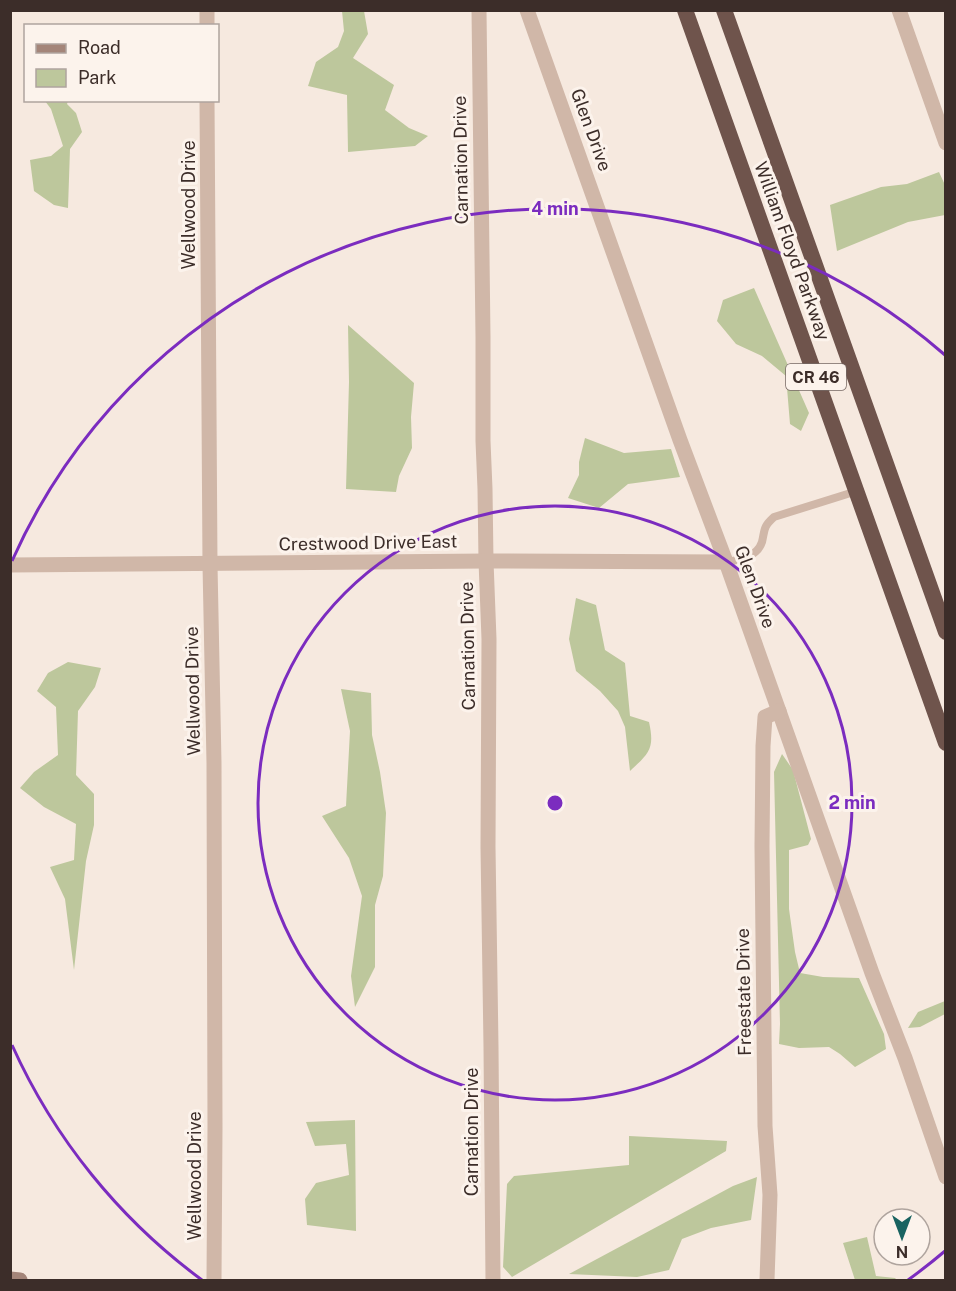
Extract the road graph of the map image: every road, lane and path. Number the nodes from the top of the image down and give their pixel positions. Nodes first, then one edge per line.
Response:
1 (479, 10) edge
2 (527, 10) edge
3 (685, 10) edge
4 (724, 10) edge
5 (899, 10) edge
6 (207, 102) edge
7 (945, 143) edge
8 (857, 491) junction
9 (486, 561) junction
10 (726, 562) junction
11 (210, 565) junction
12 (10, 566) edge
13 (945, 632) edge
14 (779, 711) junction
15 (945, 743) edge
16 (945, 1177) edge
17 (10, 1279) edge
18 (20, 1281) edge
19 (214, 1281) edge
20 (493, 1281) edge
21 (767, 1281) edge

1 - 9 street, Carnation Drive
2 - 10 street, Glen Drive
3 - 8 highway, William Floyd Parkway / CR 46
4 - 13 highway, William Floyd Parkway / CR 46
5 - 7 street
6 - 11 street, Wellwood Drive
8 - 10 lane
8 - 15 highway, William Floyd Parkway / CR 46
9 - 10 street, Crestwood Drive East
9 - 11 street, Crestwood Drive East
9 - 20 street, Carnation Drive
10 - 14 street, Glen Drive
11 - 12 street, Crestwood Drive East
11 - 19 street, Wellwood Drive
14 - 16 street, Glen Drive
14 - 21 street, Freestate Drive
17 - 18 main road

